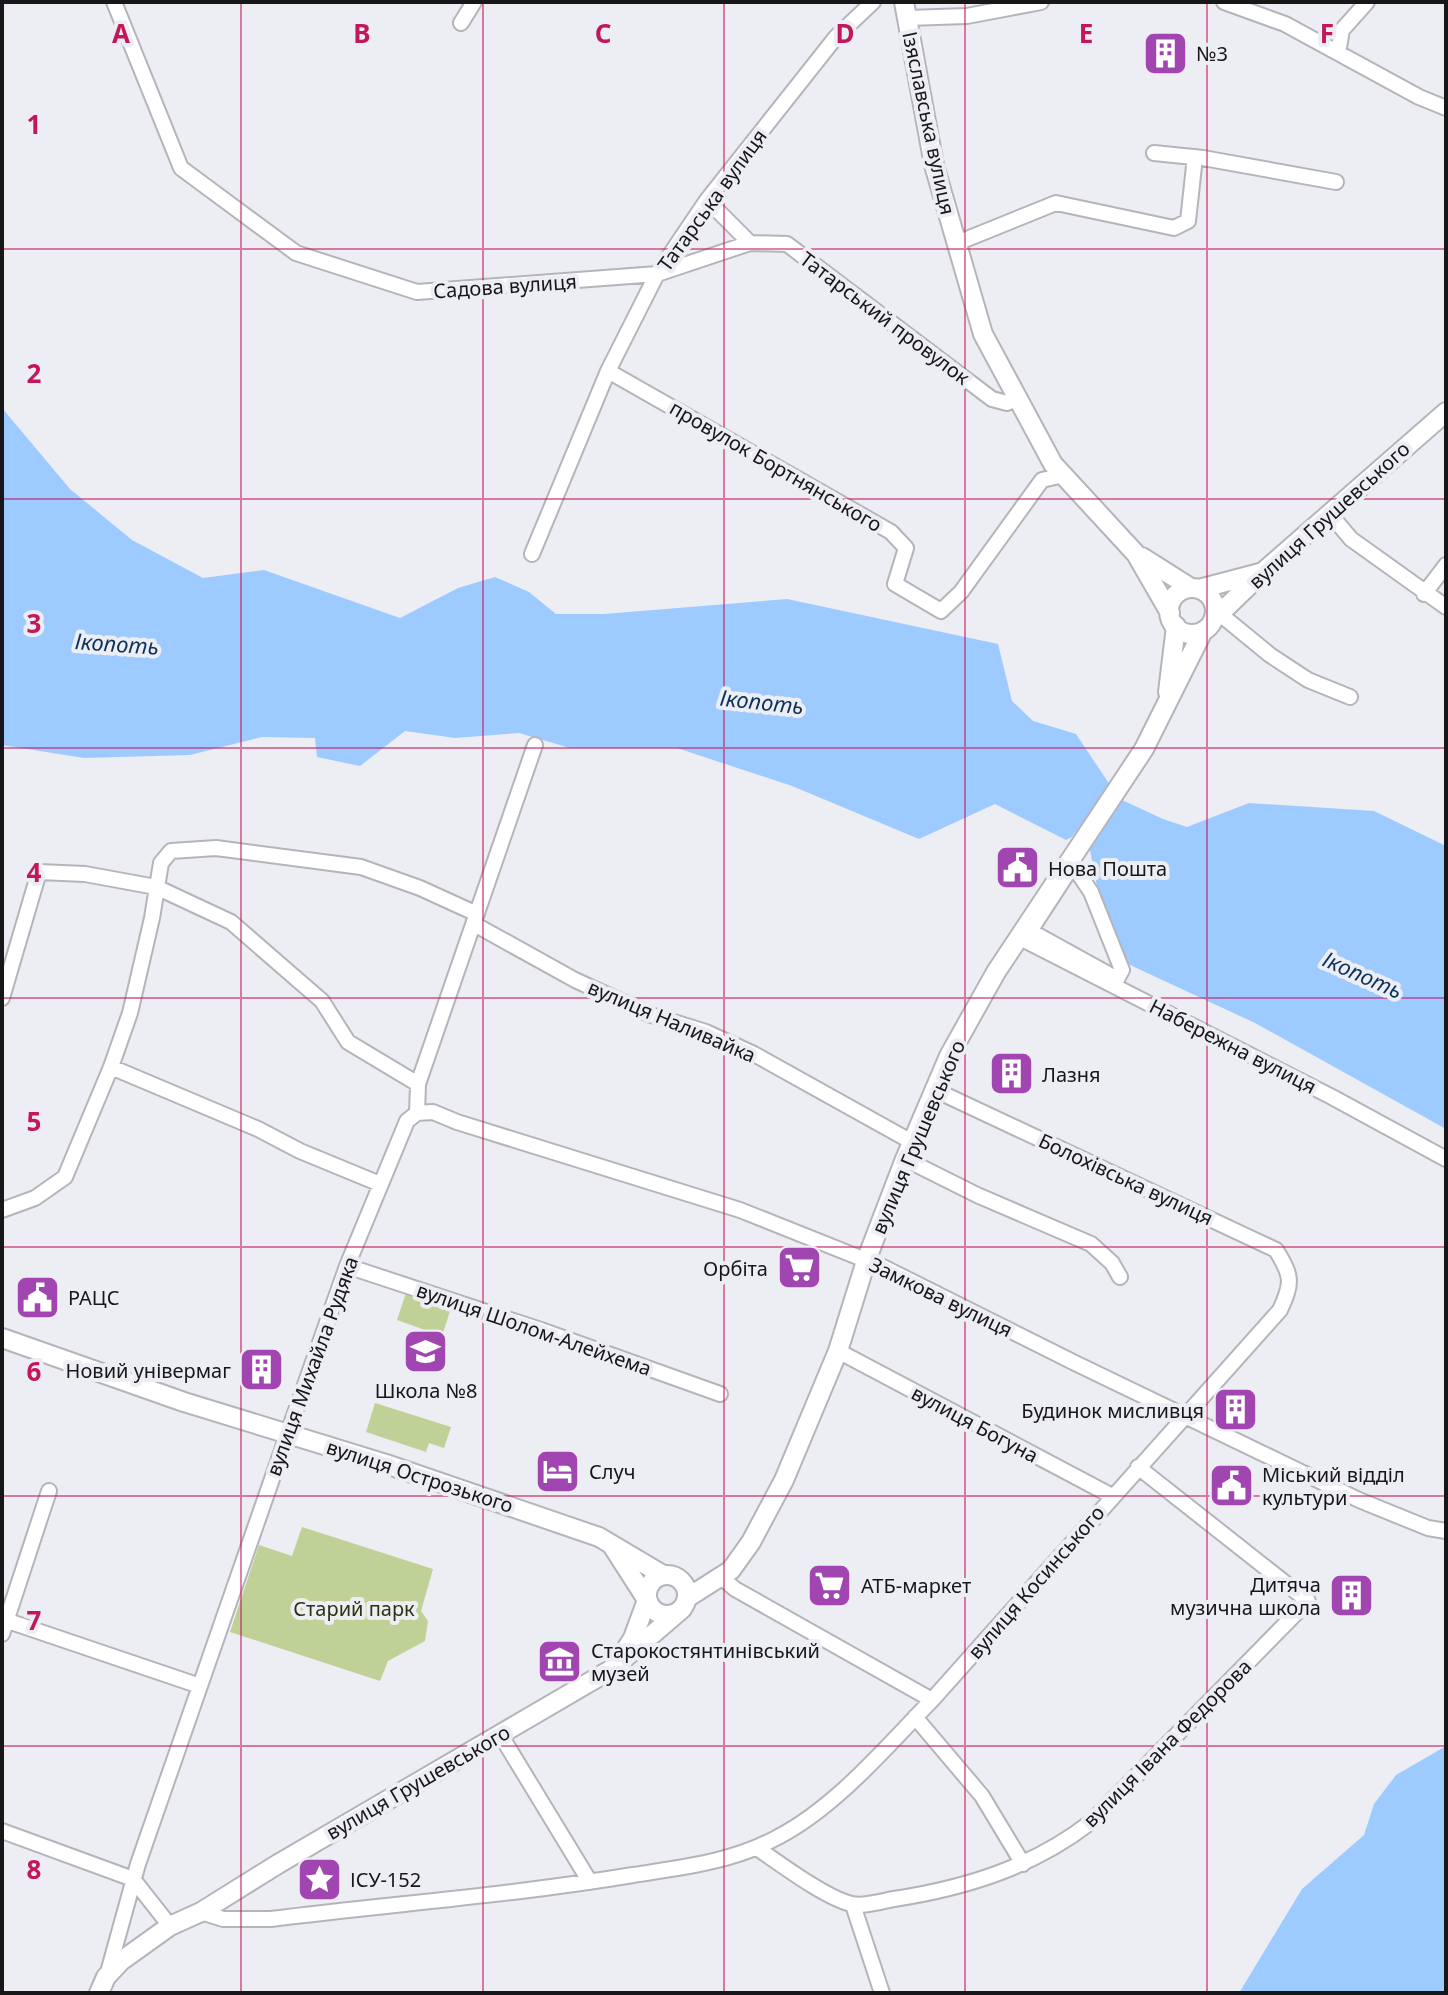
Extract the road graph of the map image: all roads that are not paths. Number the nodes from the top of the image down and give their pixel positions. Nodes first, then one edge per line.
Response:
1 (114, 2) edge
2 (474, 2) edge
3 (873, 2) edge
4 (1041, 2) edge
5 (1224, 2) edge
6 (1367, 2) edge
7 (906, 10) edge
8 (461, 23) dead end
9 (1338, 53) junction
10 (1446, 108) edge
11 (1154, 153) dead end
12 (1195, 157) junction
13 (1336, 182) dead end
14 (707, 200) junction
15 (750, 243) junction
16 (957, 243) junction
17 (657, 274) junction
18 (608, 371) junction
19 (1018, 398) junction
20 (1446, 412) edge
21 (1063, 475) junction
22 (1330, 514) junction
23 (532, 554) dead end
24 (1136, 554) junction
25 (1446, 565) edge
26 (1263, 572) junction
27 (1195, 589) junction
28 (1424, 594) junction
29 (1446, 607) edge
30 (1173, 620) junction
31 (1212, 622) junction
32 (1350, 697) dead end
33 (1166, 707) junction
34 (535, 745) dead end
35 (156, 887) junction
36 (476, 919) junction
37 (1018, 937) junction
38 (1117, 979) joint
39 (2, 998) edge
40 (111, 1067) junction
41 (418, 1084) junction
42 (935, 1090) junction
43 (417, 1113) junction
44 (912, 1142) junction
45 (905, 1159) junction
46 (1446, 1159) edge
47 (380, 1184) junction
48 (2, 1210) edge
49 (866, 1261) junction
50 (347, 1266) junction
51 (1120, 1277) dead end
52 (1290, 1289) joint
53 (2, 1338) edge
54 (838, 1351) junction
55 (720, 1394) dead end
56 (1185, 1415) junction
57 (288, 1433) junction
58 (1138, 1467) junction
59 (49, 1491) dead end
60 (1112, 1496) junction
61 (1446, 1531) edge
62 (609, 1541) junction
63 (667, 1575) junction
64 (721, 1577) junction
65 (647, 1600) junction
66 (684, 1604) junction
67 (4, 1624) edge
68 (612, 1669) junction
69 (200, 1686) junction
70 (932, 1700) junction
71 (915, 1717) junction
72 (500, 1734) junction
73 (2, 1831) edge
74 (757, 1848) junction
75 (1023, 1864) junction
76 (133, 1879) junction
77 (590, 1882) junction
78 (853, 1905) junction
79 (201, 1912) junction
80 (170, 1926) junction
81 (102, 1985) edge
82 (882, 1993) edge

1 - 17 street, Садова вулиця
2 - 8 street
3 - 14 street, Татарська вулиця
4 - 7 street
5 - 9 street
6 - 9 street
7 - 16 main road, Ізяславська вулиця
9 - 10 street
11 - 12 street
12 - 13 street
12 - 16 street, Ізяславська вулиця
14 - 15 street
14 - 17 street, Татарська вулиця
15 - 17 street, Татарський провулок
15 - 19 street, Татарський провулок
16 - 19 main road, Ізяславська вулиця
17 - 18 street, Татарська вулиця
18 - 21 street, провулок Бортнянського
18 - 23 street, Татарська вулиця
19 - 21 main road, Ізяславська вулиця
20 - 22 main road, вулиця Грушевського
21 - 24 main road, Ізяславська вулиця
22 - 26 main road, вулиця Грушевського
22 - 28 street
24 - 27 main road
24 - 30 main road, Ізяславська вулиця
25 - 28 street
26 - 27 main road
26 - 31 main road, вулиця Грушевського
27 - 30 main road
27 - 31 main road
28 - 29 street
30 - 31 main road
30 - 33 main road
31 - 32 street
31 - 33 main road, вулиця Грушевського
33 - 37 main road, вулиця Грушевського
34 - 36 street
35 - 36 street, вулиця Наливайка
35 - 39 street
35 - 40 street
35 - 41 street
36 - 41 street
36 - 44 street, вулиця Наливайка
37 - 42 main road, вулиця Грушевського
37 - 46 street, Набережна вулиця
38 - 38 street
40 - 47 street
40 - 48 street
41 - 43 street
42 - 44 main road, вулиця Грушевського
42 - 52 street, Болохівська вулиця
43 - 47 street, вулиця Михайла Рудяка
43 - 49 street, Замкова вулиця
44 - 45 main road, вулиця Грушевського
45 - 49 main road, вулиця Грушевського
45 - 51 street
47 - 50 street, вулиця Михайла Рудяка
49 - 54 main road, вулиця Грушевського
49 - 56 street, Замкова вулиця
50 - 55 street, вулиця Шолом-Алейхема
50 - 57 street, вулиця Михайла Рудяка
52 - 56 street, вулиця Косинського
53 - 57 main road, вулиця Острозького
54 - 60 street, вулиця Богуна
54 - 64 main road, вулиця Грушевського
56 - 58 street, вулиця Косинського
56 - 61 street, Замкова вулиця
57 - 62 main road, вулиця Острозького
57 - 69 street, вулиця Михайла Рудяка
58 - 60 street, вулиця Косинського
58 - 75 street, вулиця Івана Федорова
59 - 67 street
60 - 70 street, вулиця Косинського
62 - 63 main road, вулиця Острозького
62 - 65 main road
63 - 64 main road
63 - 65 main road
63 - 66 main road
64 - 66 main road, вулиця Грушевського
64 - 70 street
65 - 66 main road
65 - 68 main road, вулиця Грушевського
66 - 68 main road, вулиця Грушевського
67 - 69 street
68 - 72 main road, вулиця Грушевського
69 - 76 street, вулиця Михайла Рудяка
70 - 71 street, вулиця Косинського
71 - 74 street, вулиця Косинського
71 - 75 street
72 - 77 street
72 - 79 main road, вулиця Грушевського
73 - 76 street
74 - 77 street
74 - 78 street
75 - 78 street, вулиця Івана Федорова
76 - 80 street
76 - 81 street, вулиця Михайла Рудяка
77 - 79 street
78 - 82 street
79 - 80 main road, вулиця Грушевського
80 - 81 main road, вулиця Грушевського

